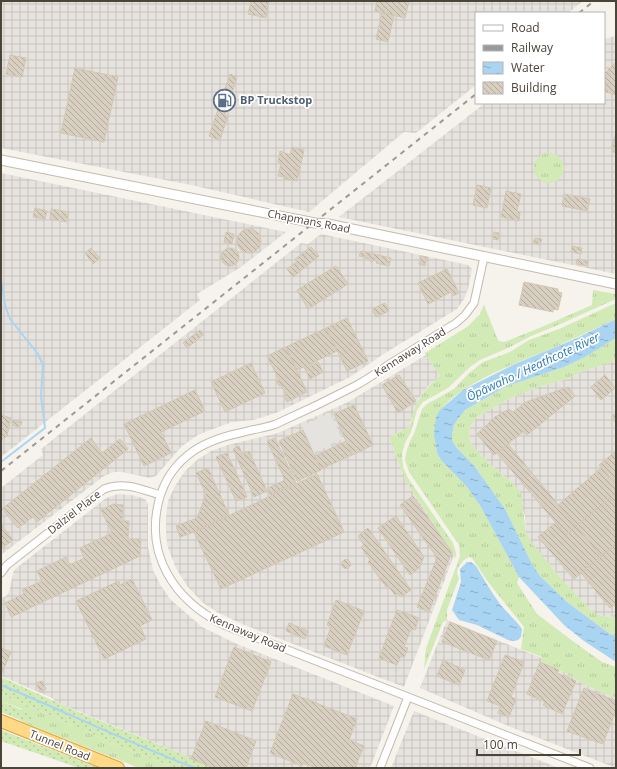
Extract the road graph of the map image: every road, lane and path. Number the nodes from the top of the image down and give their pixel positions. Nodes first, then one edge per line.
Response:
1 (1, 160) edge
2 (484, 257) junction
3 (616, 284) edge
4 (160, 495) junction
5 (1, 573) edge
6 (408, 697) junction
7 (1, 721) edge
8 (118, 768) edge
9 (380, 768) edge
10 (590, 768) edge

1 - 2 street, Chapmans Road
2 - 3 street, Chapmans Road
2 - 4 street, Kennaway Road
4 - 5 street, Dalziel Place
4 - 6 street, Kennaway Road
6 - 9 street
6 - 10 street, Kennaway Road
7 - 8 highway, Tunnel Road

